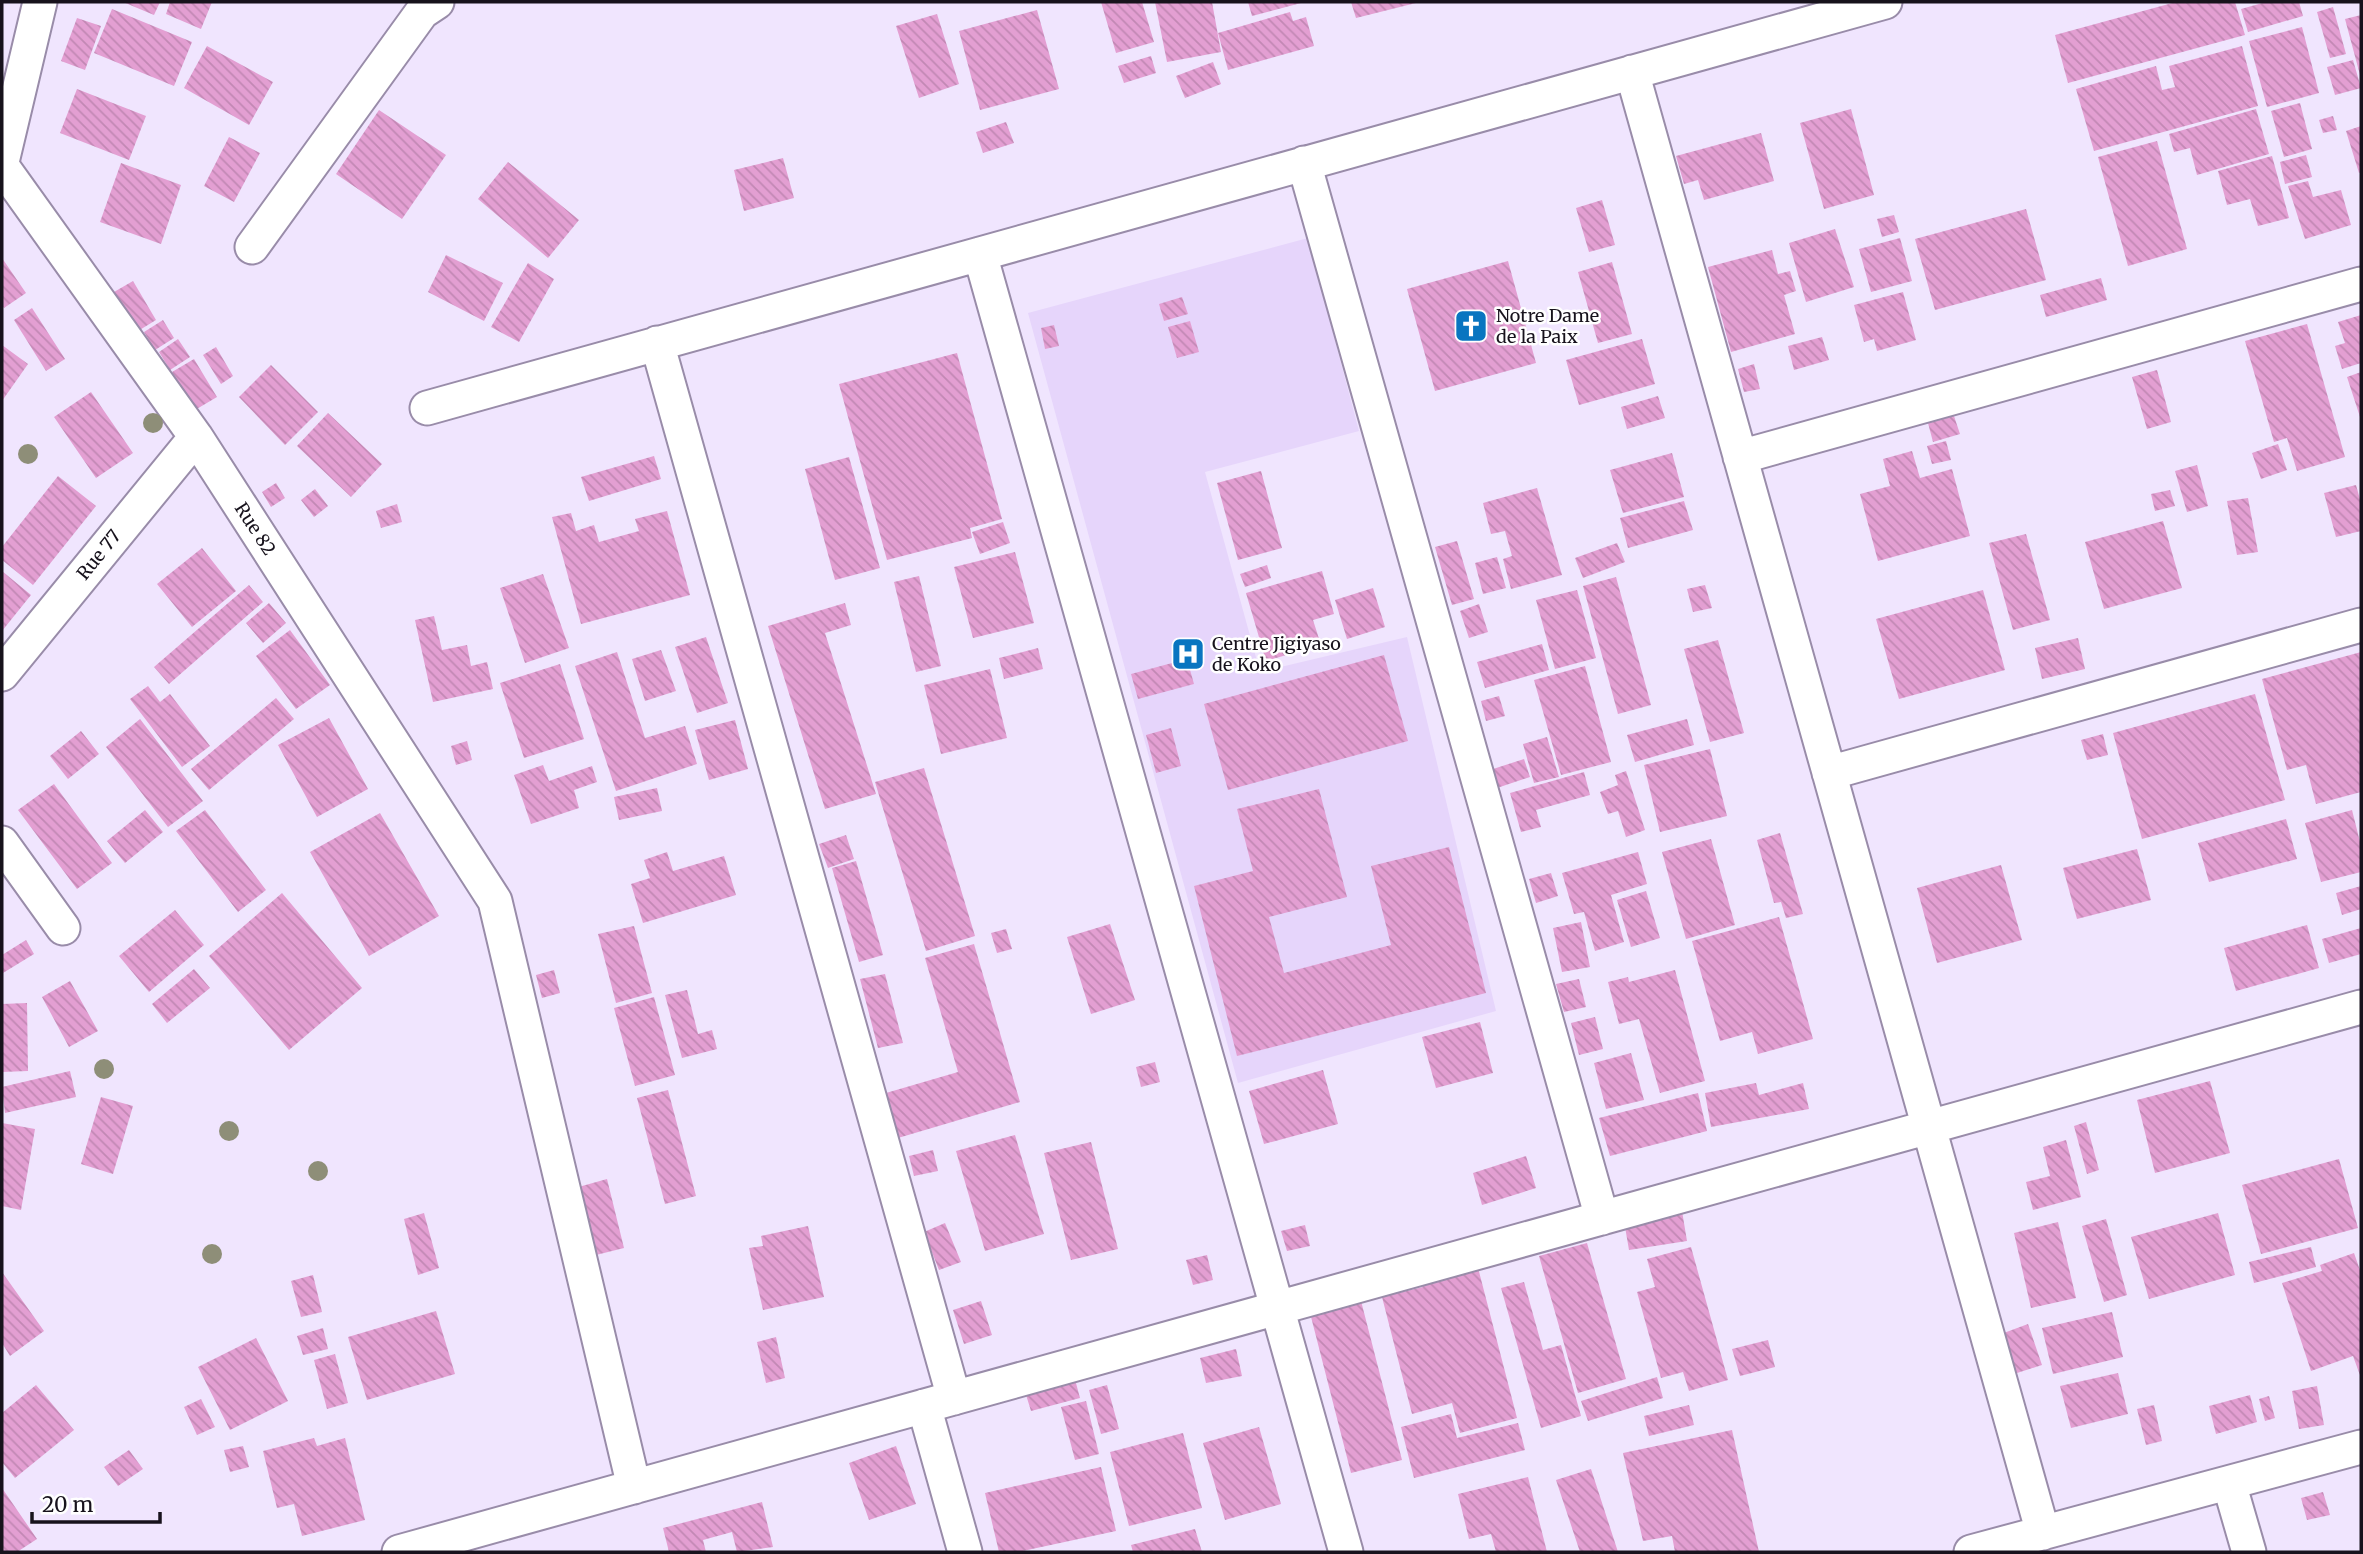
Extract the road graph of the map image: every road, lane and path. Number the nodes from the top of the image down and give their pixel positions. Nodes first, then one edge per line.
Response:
1 (40, 2) edge
2 (437, 2) edge
3 (1885, 2) edge
4 (1632, 72) junction
5 (1304, 163) junction
6 (2, 164) edge
7 (252, 247) dead end
8 (980, 254) junction
9 (2361, 284) edge
10 (657, 343) junction
11 (427, 408) dead end
12 (196, 437) junction
13 (1740, 457) junction
14 (2361, 625) edge
15 (2, 674) edge
16 (1829, 773) junction
17 (2, 843) edge
18 (63, 928) dead end
19 (2361, 1007) edge
20 (1929, 1127) junction
21 (1602, 1218) junction
22 (1277, 1308) junction
23 (939, 1402) junction
24 (2361, 1447) edge
25 (2229, 1483) junction
26 (634, 1487) junction
27 (2043, 1533) junction
28 (399, 1552) edge
29 (965, 1552) edge
30 (1346, 1552) edge
31 (1971, 1552) edge
32 (2249, 1552) edge

1 - 6 street
2 - 7 street
3 - 4 street
4 - 5 street
4 - 13 street
5 - 8 street
5 - 21 street
6 - 12 street, Rue 82
8 - 10 street
8 - 22 street
9 - 13 street
10 - 11 street
10 - 23 street
12 - 15 street, Rue 77
12 - 26 street, Rue 82
13 - 16 street
14 - 16 street
16 - 20 street
17 - 18 street
19 - 20 street
20 - 21 street
20 - 27 street
21 - 22 street
22 - 23 street
22 - 30 street
23 - 26 street
23 - 29 street
24 - 25 street
25 - 27 street
25 - 32 street
26 - 28 street
27 - 31 street

